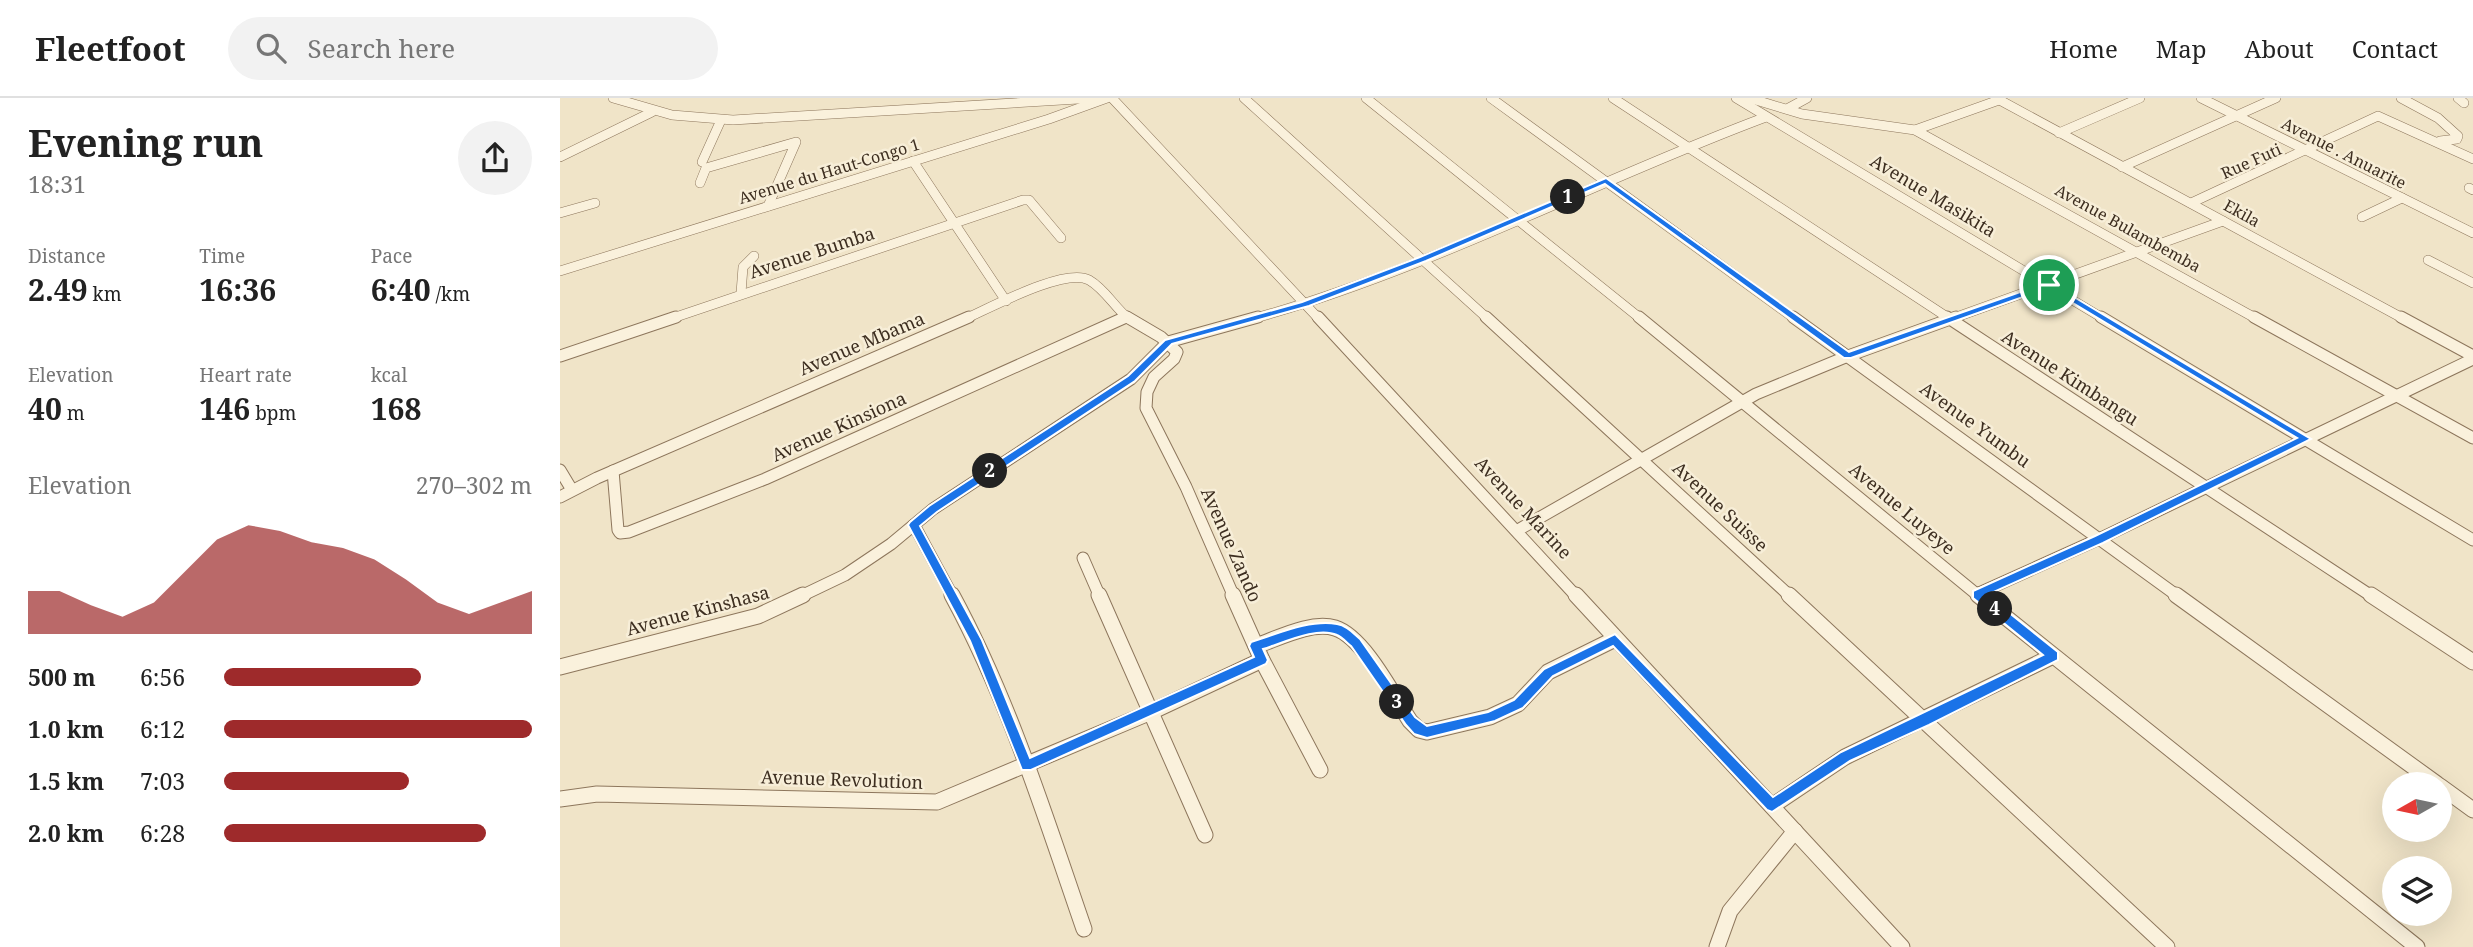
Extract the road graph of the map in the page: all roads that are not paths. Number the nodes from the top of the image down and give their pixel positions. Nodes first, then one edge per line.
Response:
1 (613, 98) edge
2 (1099, 98) edge
3 (1110, 98) edge
4 (1244, 98) edge
5 (1366, 98) edge
6 (1491, 98) edge
7 (1613, 98) edge
8 (1736, 98) edge
9 (1749, 98) edge
10 (1807, 98) edge
11 (2140, 98) edge
12 (2202, 98) edge
13 (2276, 98) edge
14 (2401, 98) edge
15 (1998, 99) edge
16 (965, 102) edge
17 (1787, 109) junction
18 (652, 112) junction
19 (2238, 116) junction
20 (1766, 117) junction
21 (721, 120) junction
22 (1914, 130) junction
23 (2059, 133) junction
24 (2436, 141) junction
25 (1686, 147) junction
26 (2308, 151) junction
27 (560, 157) edge
28 (2473, 159) edge
29 (913, 161) junction
30 (702, 163) dead end
31 (2122, 167) junction
32 (1606, 181) junction
33 (700, 183) dead end
34 (2402, 198) junction
35 (595, 203) dead end
36 (2191, 204) junction
37 (768, 206) junction
38 (560, 213) edge
39 (2362, 217) dead end
40 (1515, 219) junction
41 (2223, 221) junction
42 (953, 223) junction
43 (2473, 233) edge
44 (1061, 237) dead end
45 (2139, 252) junction
46 (754, 256) dead end
47 (1423, 259) junction
48 (2428, 260) dead end
49 (560, 271) edge
50 (2473, 283) edge
51 (2049, 285) junction
52 (741, 293) junction
53 (1006, 301) junction
54 (1306, 304) junction
55 (1126, 317) junction
56 (1950, 320) junction
57 (1168, 342) junction
58 (560, 356) edge
59 (1848, 356) junction
60 (2473, 357) edge
61 (2399, 396) junction
62 (1745, 402) junction
63 (2473, 438) edge
64 (2306, 439) junction
65 (1644, 460) junction
66 (560, 470) edge
67 (613, 471) junction
68 (2206, 488) junction
69 (572, 491) junction
70 (560, 497) edge
71 (914, 525) junction
72 (1518, 530) junction
73 (2099, 539) junction
74 (2473, 540) edge
75 (1083, 558) dead end
76 (1977, 594) junction
77 (1615, 639) junction
78 (1259, 653) junction
79 (2053, 656) junction
80 (2473, 662) edge
81 (560, 667) edge
82 (1151, 712) junction
83 (1925, 720) junction
84 (1027, 766) junction
85 (1320, 770) dead end
86 (2420, 772) edge
87 (2452, 795) edge
88 (560, 799) edge
89 (1772, 806) junction
90 (2473, 810) edge
91 (1795, 831) junction
92 (1205, 835) dead end
93 (1084, 929) dead end
94 (1717, 947) edge
95 (1902, 947) edge
96 (2167, 947) edge
97 (2417, 947) edge

1 - 18 street
2 - 16 street
3 - 29 street, Avenue du Haut-Congo 1
3 - 54 street, Avenue Marine
4 - 47 street, Avenue Suisse
5 - 40 street, Avenue Luyeye
6 - 32 street, Avenue Yumbu
7 - 25 street, Avenue Kimbangu
8 - 20 street, Avenue Masikita
9 - 17 street, Avenue Bulambemba
10 - 17 street
11 - 23 street
12 - 19 street, Avenue . Anuarite
13 - 19 street
14 - 24 street
15 - 22 street
15 - 23 street, Ekila
16 - 21 street
17 - 22 street, Avenue Bulambemba
18 - 21 street
18 - 27 street
19 - 26 street, Avenue . Anuarite
19 - 31 street
20 - 25 street
20 - 51 street, Avenue Masikita
21 - 30 street
22 - 45 street, Avenue Bulambemba
23 - 31 street, Ekila
24 - 26 street, Rue Futi
24 - 28 street, Rue Futi
25 - 32 street
25 - 56 street, Avenue Kimbangu
26 - 34 street, Avenue . Anuarite
26 - 36 street, Rue Futi
29 - 37 street, Avenue du Haut-Congo 1
29 - 42 street
31 - 36 street, Ekila
32 - 40 street
32 - 59 street, Avenue Yumbu
33 - 37 street
34 - 39 street
34 - 43 street, Avenue . Anuarite
35 - 38 street
36 - 41 street, Ekila
37 - 49 street, Avenue du Haut-Congo 1
40 - 47 street
40 - 62 street, Avenue Luyeye
41 - 45 street
41 - 60 street, Ekila
42 - 44 street, Avenue Bumba
42 - 52 street, Avenue Bumba
42 - 53 street
45 - 51 street
45 - 61 street, Avenue Bulambemba
46 - 52 street
47 - 54 street
47 - 65 street, Avenue Suisse
48 - 50 street
51 - 56 street
51 - 64 street, Avenue Masikita
52 - 58 street, Avenue Bumba
53 - 55 street, Avenue Mbama
53 - 67 street, Avenue Mbama
54 - 57 street
54 - 72 street, Avenue Marine
55 - 57 street, Avenue Mbama
55 - 67 street, Avenue Kinsiona
56 - 59 street
56 - 68 street, Avenue Kimbangu
57 - 71 street, Avenue Kinshasa
57 - 78 street, Avenue Zando
59 - 62 street
59 - 73 street, Avenue Yumbu
60 - 61 street
61 - 63 street, Avenue Bulambemba
61 - 64 street
62 - 65 street
62 - 76 street, Avenue Luyeye
64 - 68 street
64 - 74 street, Avenue Masikita
65 - 72 street
65 - 83 street, Avenue Suisse
66 - 69 street
67 - 69 street, Avenue Mbama
68 - 73 street
68 - 80 street, Avenue Kimbangu
69 - 70 street, Avenue Mbama
71 - 81 street, Avenue Kinshasa
71 - 84 street
72 - 77 street, Avenue Marine
73 - 76 street
73 - 86 street, Avenue Yumbu
75 - 82 street
76 - 79 street, Avenue Luyeye
77 - 78 street, Avenue Revolution
77 - 89 street, Avenue Marine
78 - 82 street, Avenue Revolution
78 - 85 street, Avenue Zando
79 - 83 street
79 - 97 street, Avenue Luyeye
82 - 84 street, Avenue Revolution
82 - 92 street
83 - 89 street
83 - 96 street, Avenue Suisse
84 - 88 street, Avenue Revolution
84 - 93 street
87 - 90 street, Avenue Yumbu
89 - 91 street, Avenue Marine
91 - 94 street
91 - 95 street, Avenue Marine

